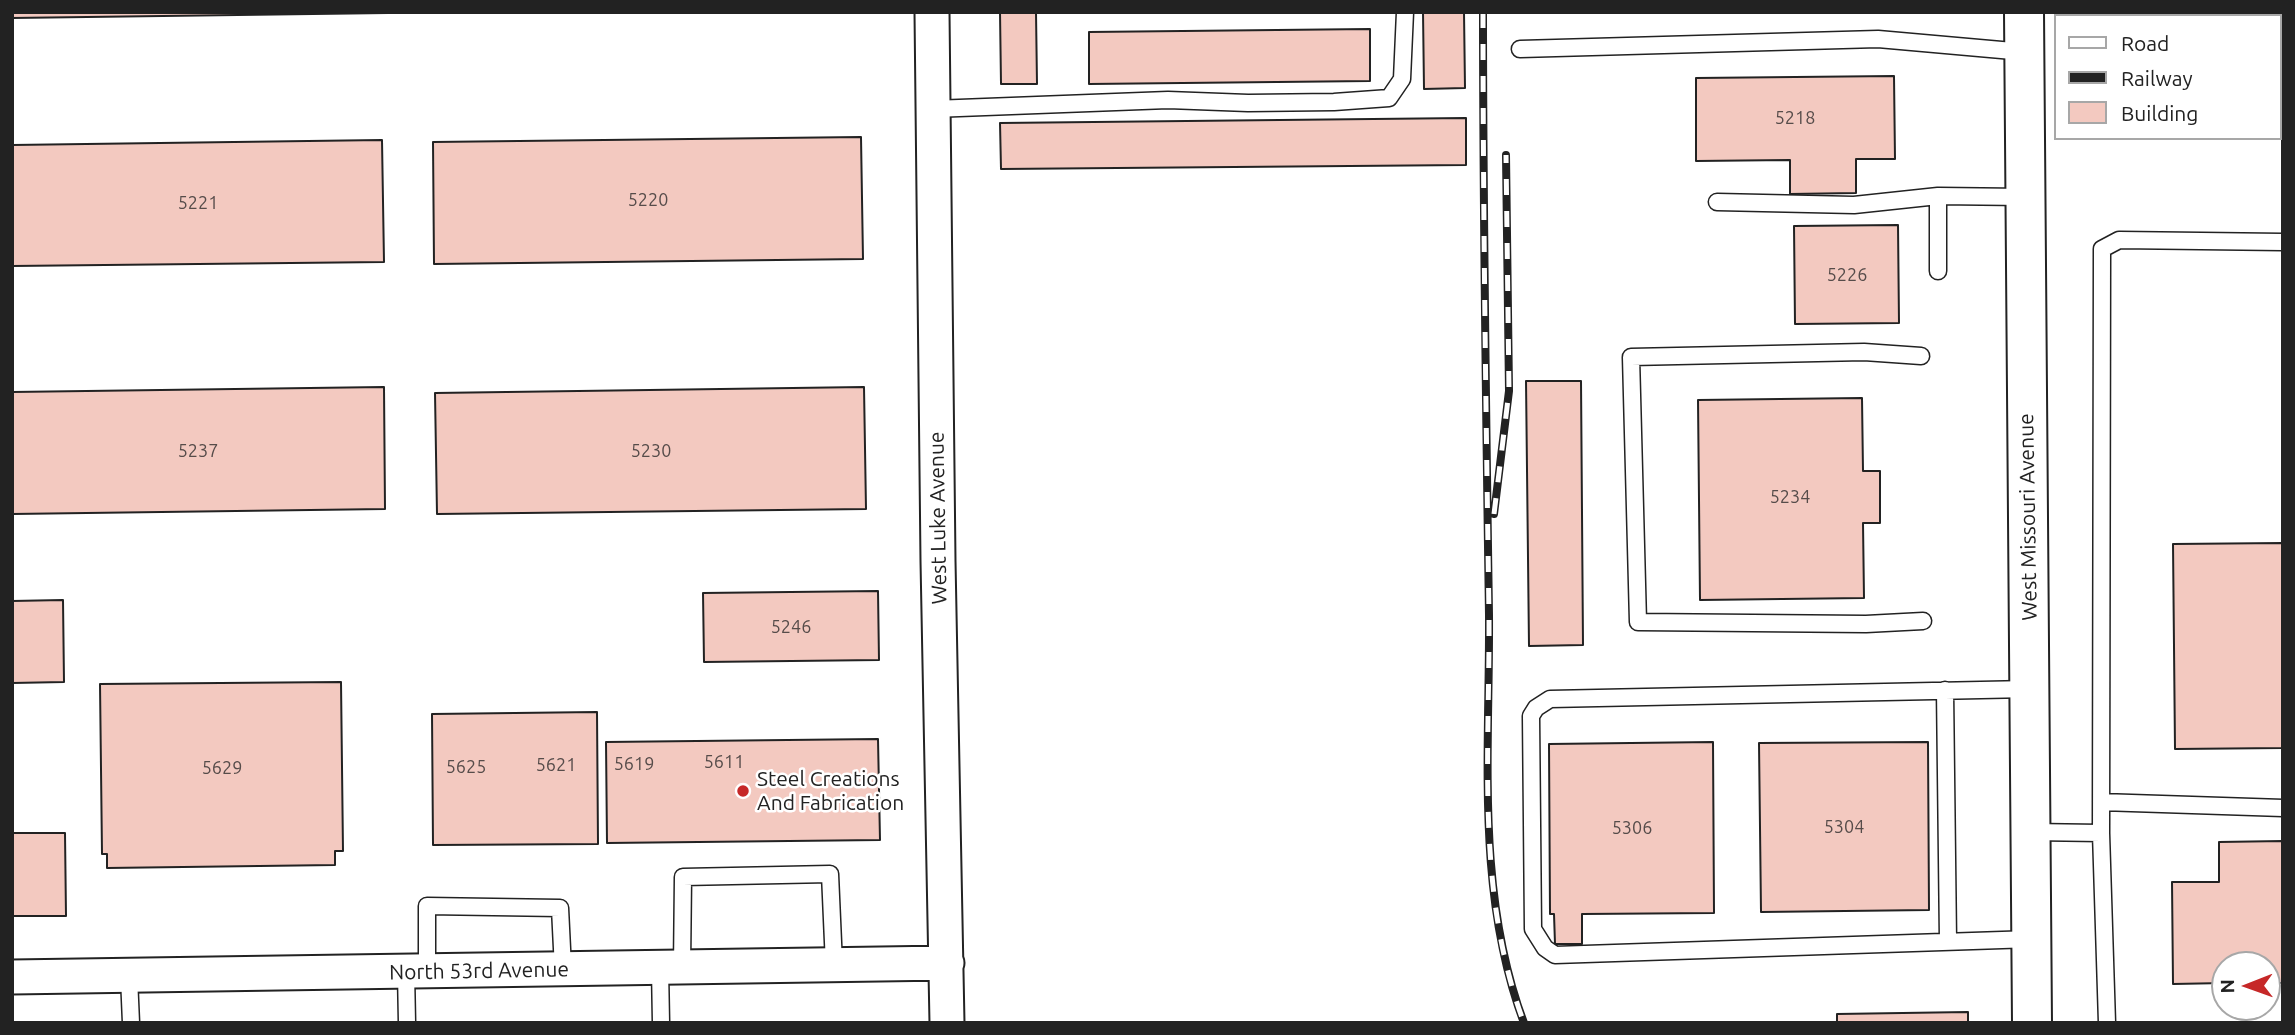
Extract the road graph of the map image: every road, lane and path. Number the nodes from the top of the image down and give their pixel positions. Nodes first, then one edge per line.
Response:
1 (932, 12) edge
2 (1405, 12) edge
3 (2024, 12) edge
4 (1520, 49) dead end
5 (2024, 52) junction
6 (933, 109) junction
7 (1938, 196) junction
8 (2025, 197) junction
9 (1717, 202) dead end
10 (2283, 242) edge
11 (1937, 271) dead end
12 (1921, 356) dead end
13 (1923, 621) dead end
14 (2029, 689) junction
15 (1945, 691) junction
16 (2101, 802) junction
17 (2283, 808) edge
18 (2030, 832) junction
19 (2101, 833) junction
20 (2032, 939) junction
21 (1948, 941) junction
22 (947, 963) junction
23 (834, 965) junction
24 (671, 967) junction
25 (563, 969) junction
26 (416, 972) junction
27 (12, 977) edge
28 (130, 977) junction
29 (131, 1023) edge
30 (407, 1023) edge
31 (661, 1023) edge
32 (947, 1023) edge
33 (2032, 1023) edge
34 (2107, 1023) edge

1 - 6 street, West Luke Avenue
2 - 6 lane
3 - 5 street, West Missouri Avenue
4 - 5 lane
5 - 8 street, West Missouri Avenue
6 - 22 street, West Luke Avenue
7 - 8 lane
7 - 9 lane
7 - 11 lane
8 - 14 street, West Missouri Avenue
10 - 16 lane
12 - 13 lane
14 - 15 lane
14 - 18 street, West Missouri Avenue
15 - 21 lane
15 - 21 lane
16 - 17 lane
16 - 19 lane
18 - 19 lane
18 - 20 street, West Missouri Avenue
19 - 34 lane
20 - 21 lane
20 - 33 street, West Missouri Avenue
22 - 23 street, North 53rd Avenue
22 - 32 street, West Luke Avenue
23 - 24 street, North 53rd Avenue
23 - 24 lane
24 - 25 street, North 53rd Avenue
24 - 31 lane
25 - 26 street, North 53rd Avenue
25 - 26 lane
26 - 28 street, North 53rd Avenue
26 - 30 lane
27 - 28 street, North 53rd Avenue
28 - 29 lane

